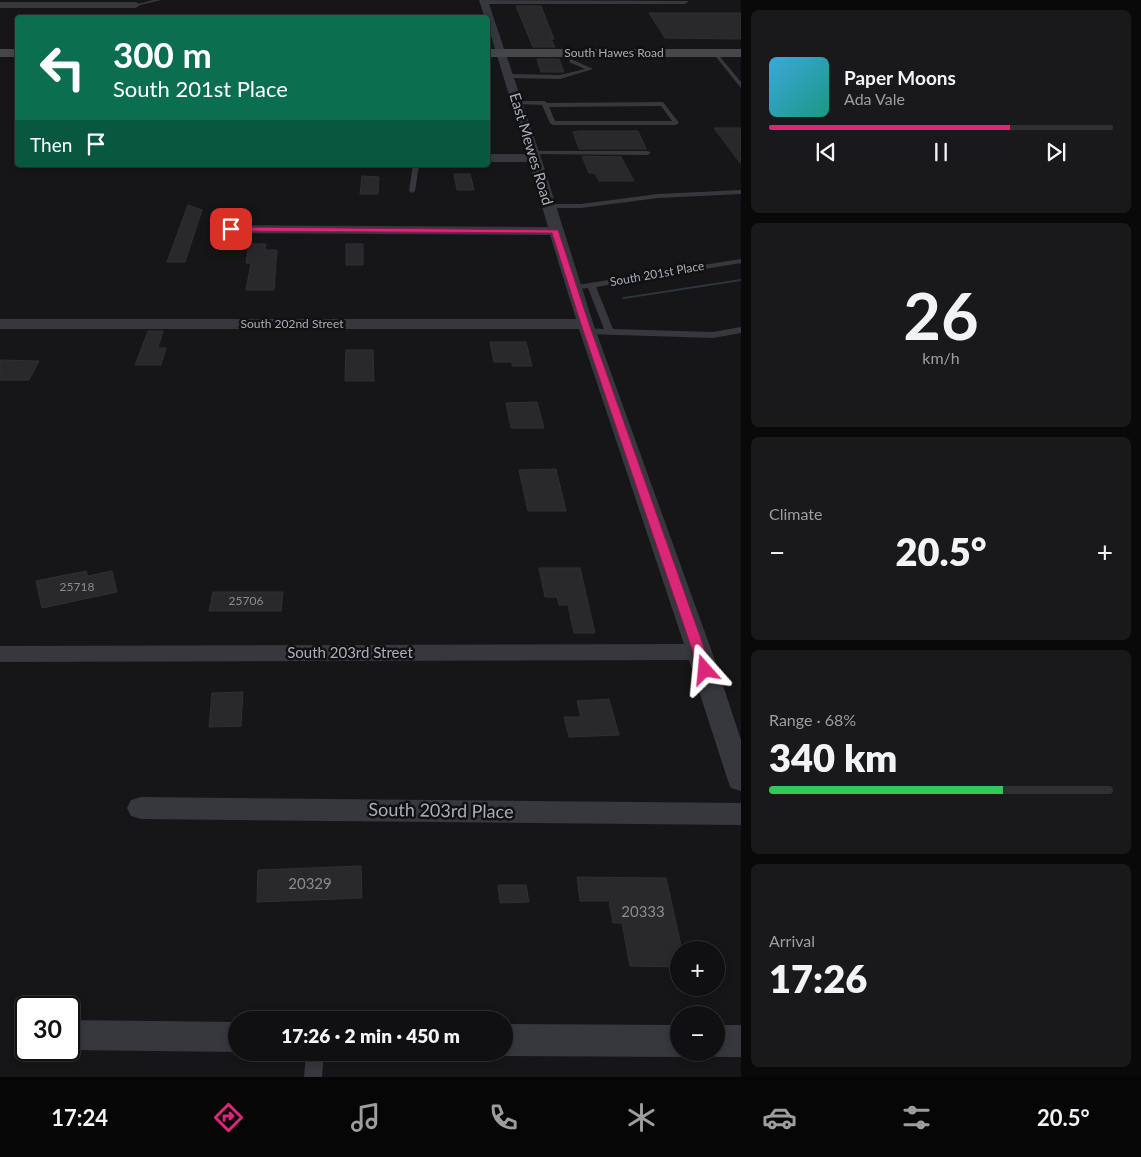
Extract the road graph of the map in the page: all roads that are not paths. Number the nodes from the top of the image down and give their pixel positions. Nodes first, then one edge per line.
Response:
1 (159, 0) edge
2 (483, 0) edge
3 (685, 1) edge
4 (0, 5) edge
5 (136, 5) joint
6 (486, 15) edge
7 (490, 34) edge
8 (0, 53) edge
9 (15, 53) edge
10 (494, 53) edge
11 (714, 53) junction
12 (741, 53) edge
13 (571, 61) dead end
14 (508, 76) junction
15 (741, 86) edge
16 (517, 103) junction
17 (545, 104) junction
18 (648, 153) dead end
19 (534, 155) junction
20 (490, 158) edge
21 (416, 167) edge
22 (412, 191) dead end
23 (741, 192) edge
24 (548, 206) junction
25 (231, 229) dead end
26 (556, 231) junction
27 (741, 261) edge
28 (582, 287) junction
29 (0, 324) edge
30 (586, 327) junction
31 (741, 330) edge
32 (609, 331) junction
33 (700, 652) junction
34 (0, 654) edge
35 (741, 778) edge
36 (141, 808) dead end
37 (741, 814) edge
38 (80, 1036) edge
39 (228, 1037) edge
40 (513, 1040) edge
41 (670, 1041) edge
42 (725, 1041) edge
43 (741, 1041) edge
44 (314, 1061) edge
45 (313, 1077) edge

1 - 5 lane
2 - 3 street
2 - 6 street, East Mewes Road
4 - 5 street
7 - 10 street, East Mewes Road
8 - 9 main road
10 - 11 main road, South Hawes Road
10 - 14 street, East Mewes Road
11 - 12 main road, South Hawes Road
11 - 15 lane
13 - 14 lane
14 - 16 street, East Mewes Road
16 - 17 lane
16 - 19 street, East Mewes Road
17 - 17 lane
18 - 19 lane
19 - 20 street
19 - 24 street, East Mewes Road
21 - 22 lane
23 - 24 lane
24 - 26 street, East Mewes Road
25 - 26 street
26 - 28 street, East Mewes Road
27 - 28 lane, South 201st Place
28 - 30 street, East Mewes Road
28 - 32 lane
29 - 30 street, South 202nd Street
30 - 32 lane
30 - 33 street, East Mewes Road
31 - 32 lane
33 - 34 street, South 203rd Street
33 - 35 street, East Mewes Road
36 - 37 street, South 203rd Place
38 - 39 street
40 - 41 street
42 - 43 street
44 - 45 lane

